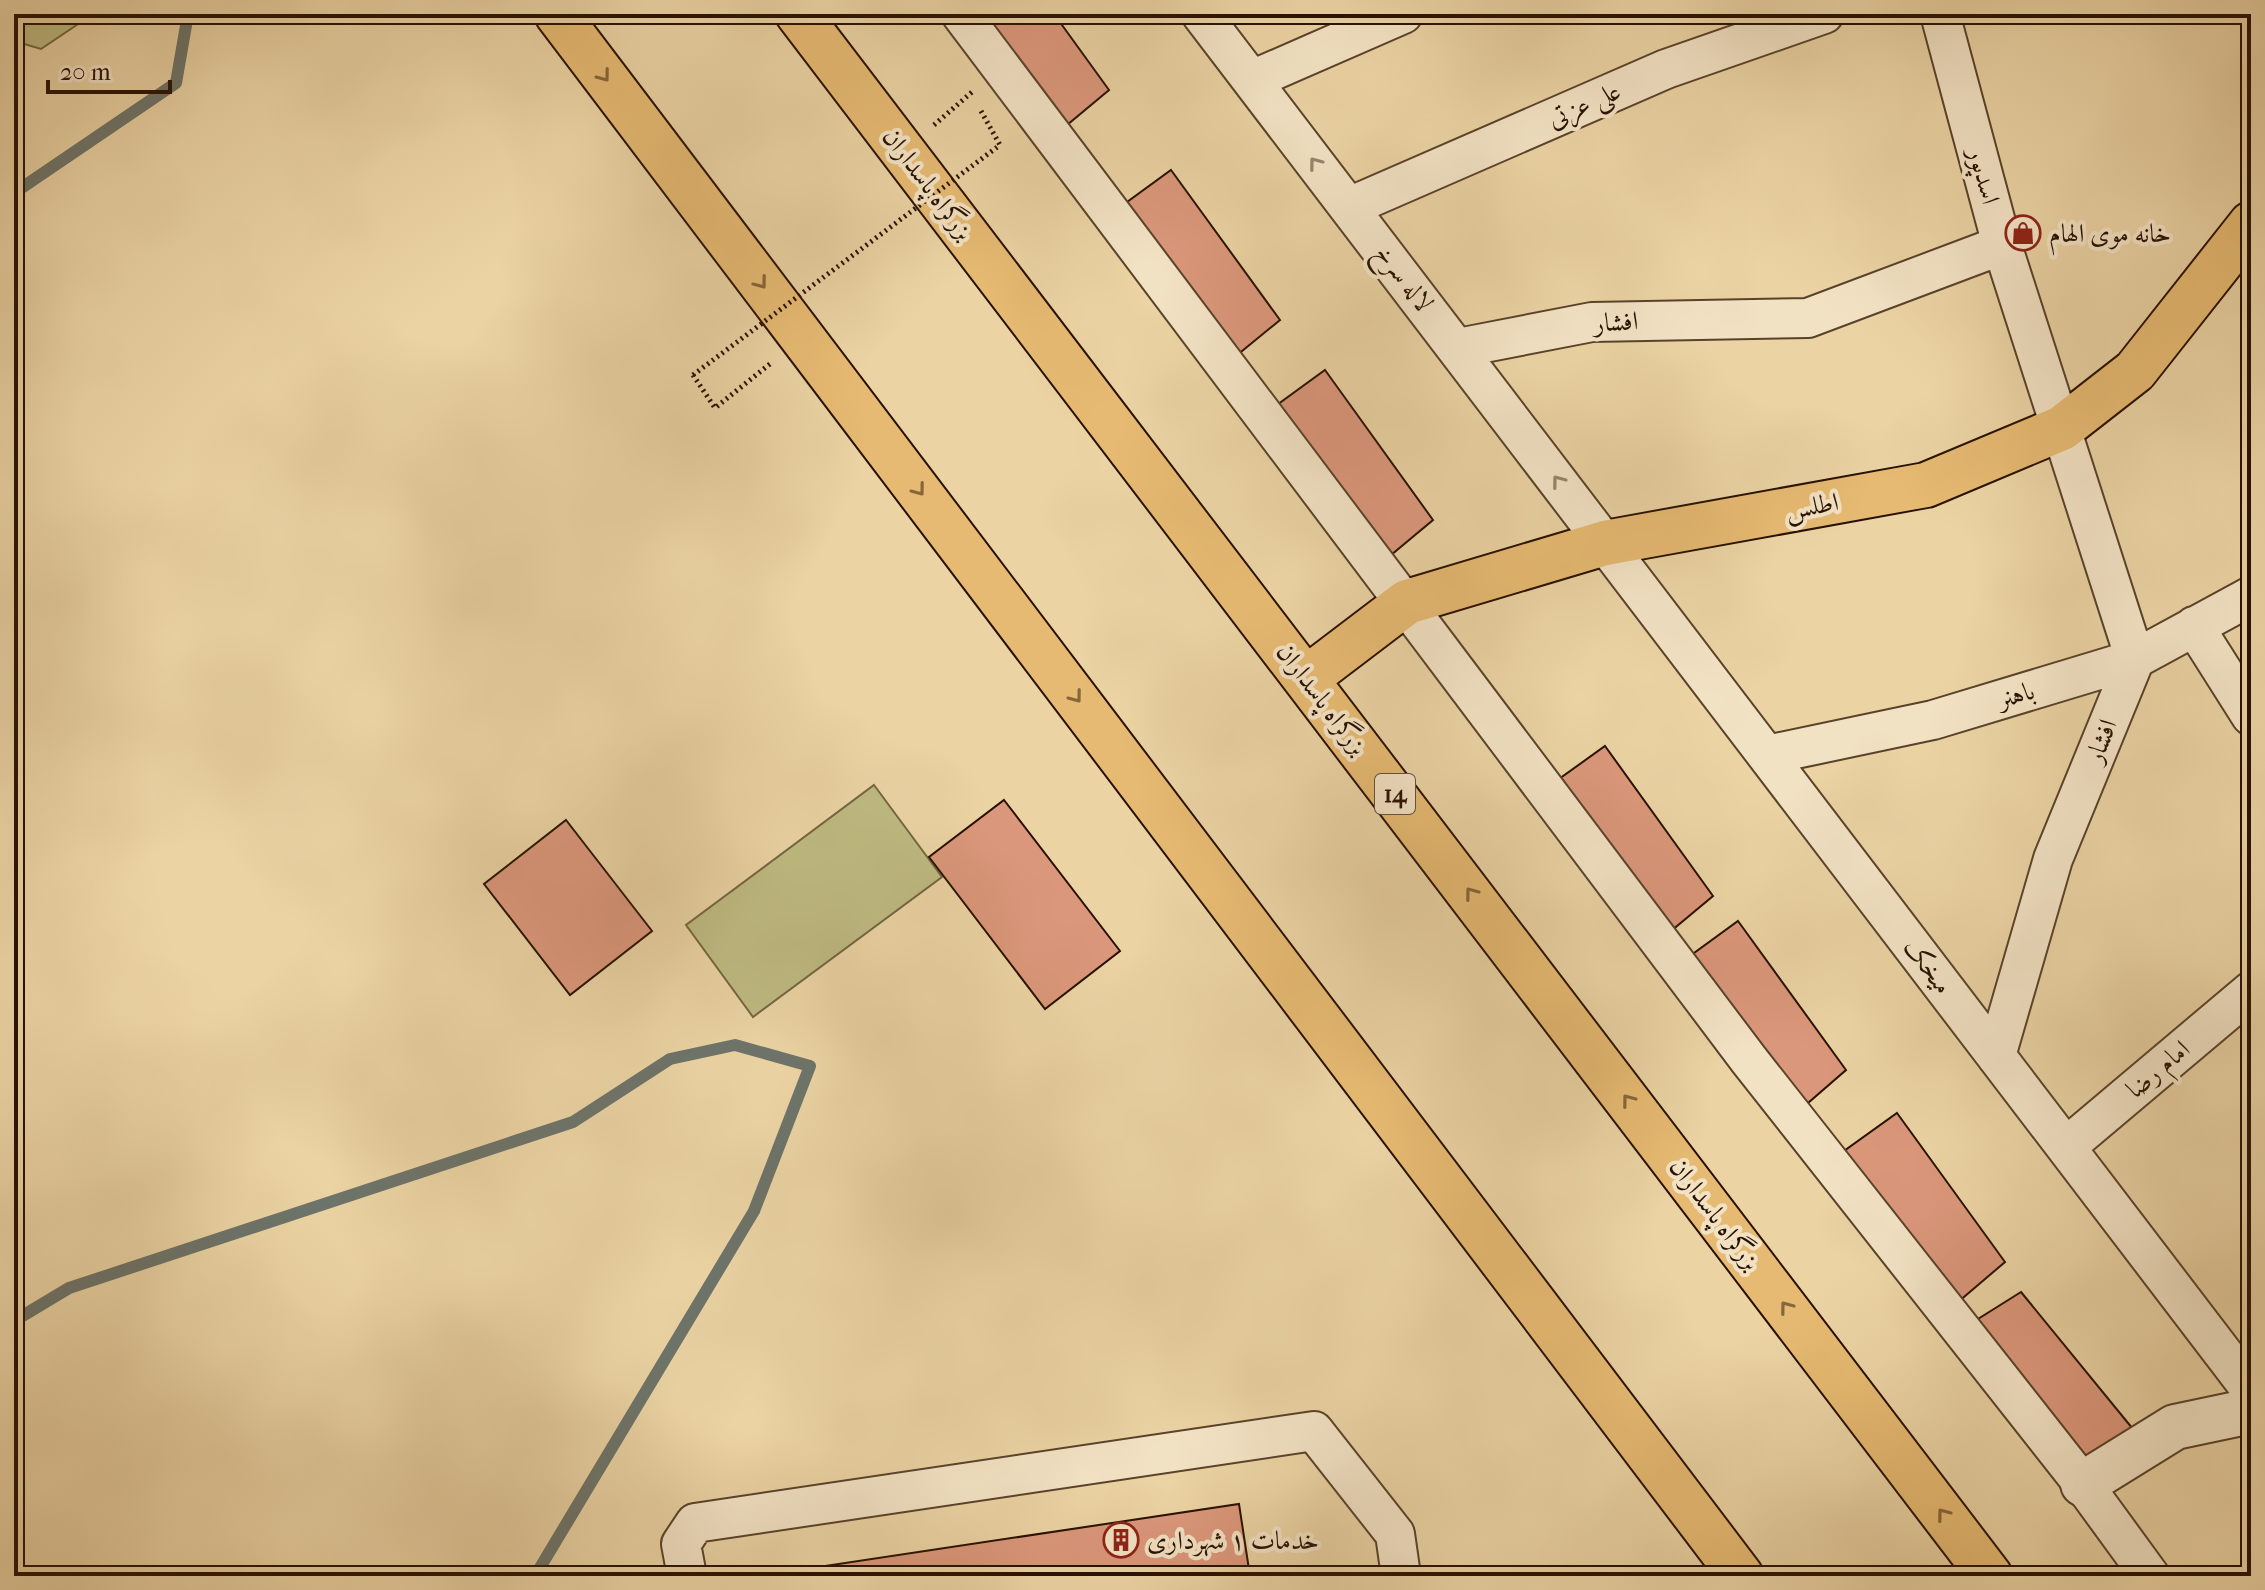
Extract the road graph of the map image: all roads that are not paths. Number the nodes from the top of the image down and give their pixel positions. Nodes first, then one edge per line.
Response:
1 (557, 14) edge
2 (798, 14) edge
3 (961, 14) edge
4 (1201, 14) edge
5 (1403, 14) edge
6 (1824, 14) edge
7 (1940, 14) edge
8 (1252, 80) junction
9 (1349, 207) junction
10 (2251, 224) edge
11 (2002, 245) junction
12 (1458, 348) junction
13 (2062, 428) junction
14 (1605, 543) junction
15 (2251, 596) edge
16 (1407, 602) junction
17 (2194, 626) junction
18 (2135, 659) junction
19 (1307, 678) junction
20 (2251, 716) edge
21 (1767, 755) junction
22 (2251, 991) edge
23 (1996, 1056) junction
24 (2066, 1147) junction
25 (2251, 1390) edge
26 (2251, 1411) edge
27 (2083, 1484) junction
28 (687, 1576) edge
29 (1401, 1576) edge
30 (1741, 1576) edge
31 (1990, 1576) edge
32 (2150, 1576) edge

1 -> 30 main road
2 - 19 main road, بزرگراه پاسداران / 14
3 - 16 street
4 - 8 street, لاله سرخ
5 - 8 street
6 - 9 street, علی عزتی
7 - 11 street, اسدپور
9 -> 8 street, لاله سرخ
9 - 12 street, لاله سرخ
10 - 13 main road, اطلس
11 - 12 street, افشار
11 - 13 street, اسدپور
14 -> 12 street, لاله سرخ
13 - 14 main road, اطلس
13 - 18 street
14 - 16 main road, اطلس
14 - 21 street, میخک
15 - 17 street, باهنر
16 - 19 main road, اطلس
16 - 27 street
17 - 18 street, باهنر
17 - 20 street
18 - 21 street, باهنر
18 - 23 street, افشار
31 -> 19 main road, بزرگراه پاسداران / 14
21 - 23 street, میخک
22 - 24 street, امام رضا
23 - 24 street, میخک
24 - 25 street, میخک
26 - 27 street
27 - 32 street
28 - 29 street

